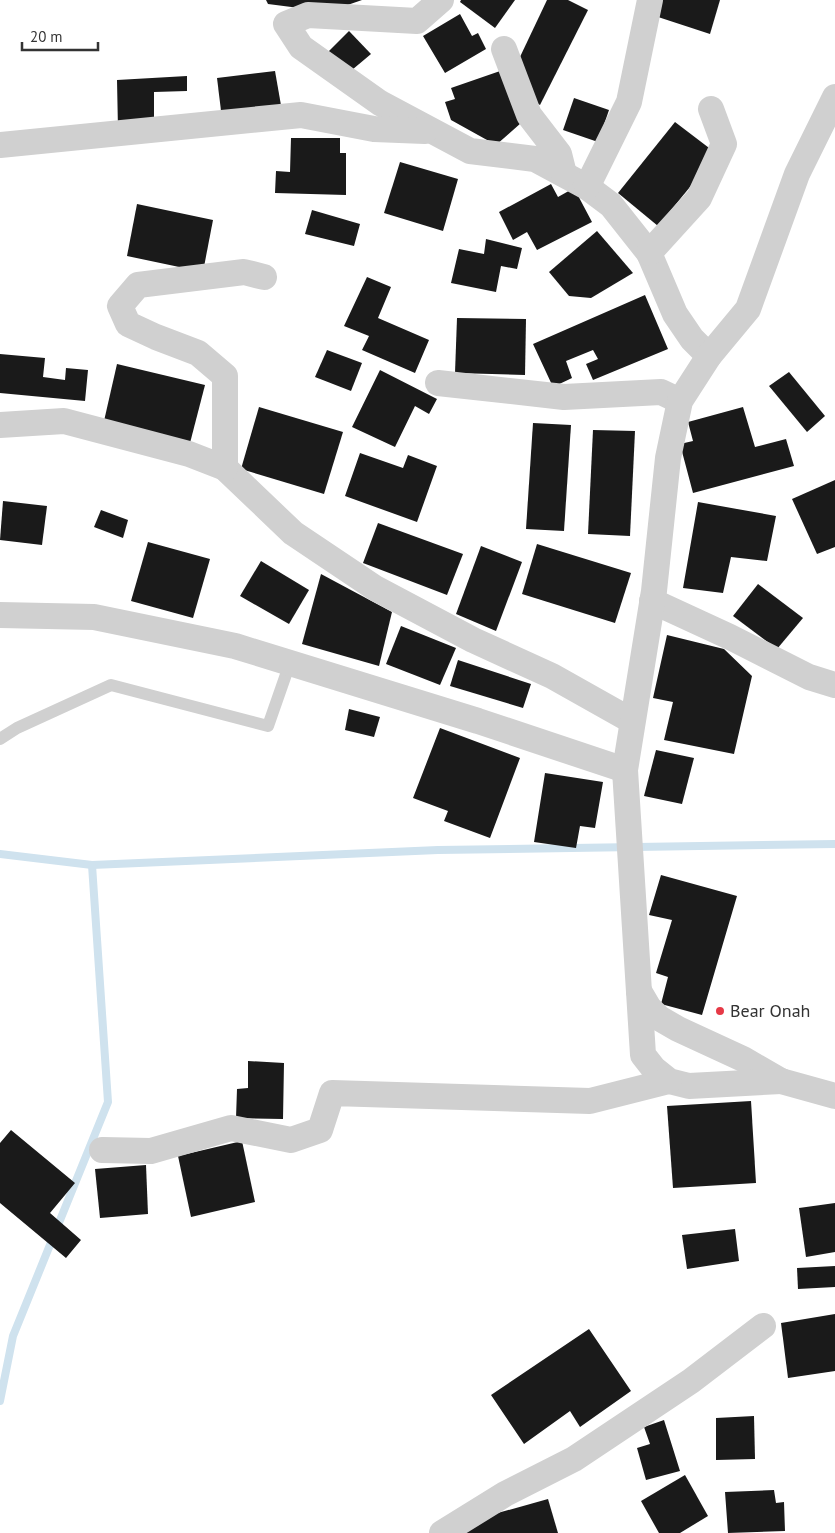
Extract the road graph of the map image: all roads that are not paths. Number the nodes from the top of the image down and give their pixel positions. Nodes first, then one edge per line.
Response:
1 (440, 0) edge
2 (650, 0) edge
3 (504, 49) dead end
4 (835, 97) edge
5 (711, 109) dead end
6 (434, 132) junction
7 (0, 145) edge
8 (564, 174) junction
9 (587, 187) junction
10 (649, 253) junction
11 (264, 277) dead end
12 (709, 356) junction
13 (438, 383) dead end
14 (680, 401) junction
15 (0, 426) edge
16 (225, 468) junction
17 (652, 601) junction
18 (0, 615) edge
19 (290, 663) junction
20 (835, 685) edge
21 (632, 721) junction
22 (0, 739) edge
23 (625, 770) junction
24 (639, 991) junction
25 (670, 1081) junction
26 (781, 1081) junction
27 (835, 1096) edge
28 (102, 1150) dead end
29 (763, 1326) dead end
30 (442, 1533) edge

1 - 6 street
2 - 9 street
3 - 8 street
4 - 12 street
5 - 10 street
6 - 7 street
6 - 8 street
8 - 9 street
9 - 10 street
10 - 12 street
11 - 16 street
12 - 14 street
13 - 14 street
14 - 17 street
15 - 16 street
16 - 21 street
17 - 20 street
17 - 21 street
18 - 19 street
19 - 22 lane
19 - 23 street
21 - 23 street
23 - 24 street
24 - 25 street
24 - 26 street
25 - 26 street
25 - 28 street
26 - 27 street
29 - 30 street

